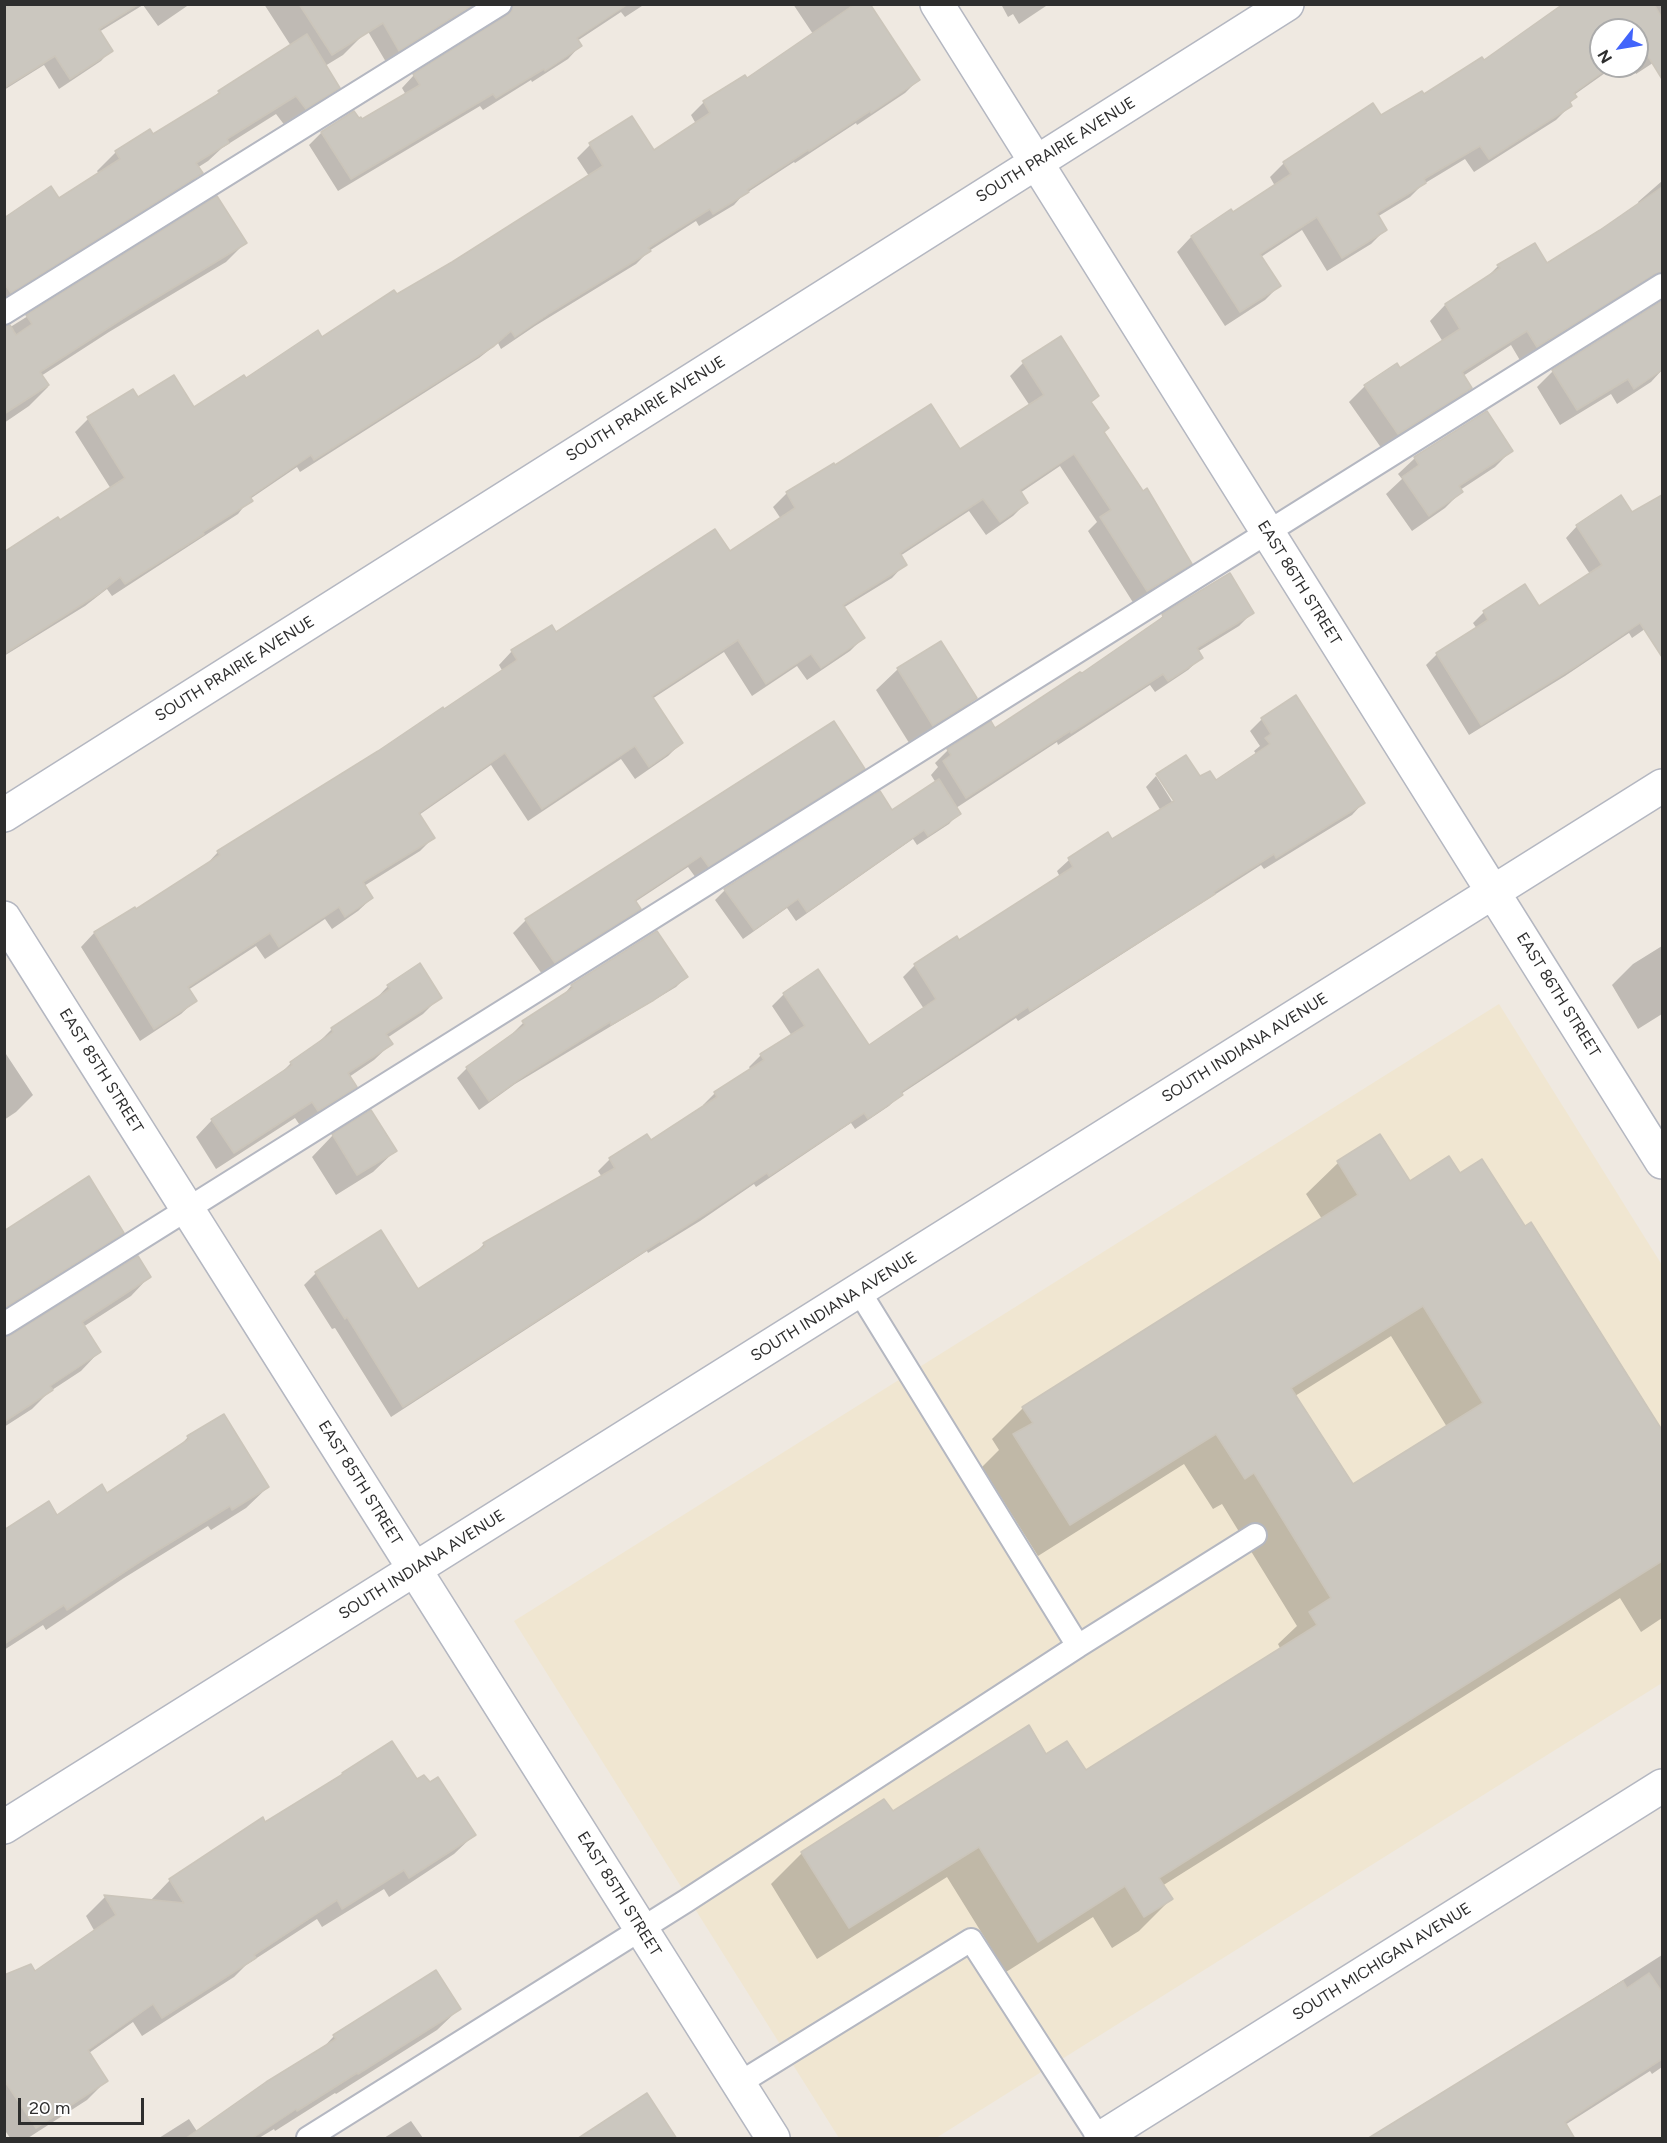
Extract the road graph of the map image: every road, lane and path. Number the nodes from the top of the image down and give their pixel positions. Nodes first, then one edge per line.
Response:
1 (500, 4) edge
2 (937, 4) edge
3 (1287, 4) edge
4 (1035, 162) junction
5 (1662, 285) edge
6 (4, 313) edge
7 (1268, 532) junction
8 (1662, 786) edge
9 (4, 815) edge
10 (1493, 892) junction
11 (4, 918) edge
12 (1662, 1162) edge
13 (188, 1209) junction
14 (859, 1291) junction
15 (4, 1324) edge
16 (1255, 1535) dead end
17 (415, 1570) junction
18 (1078, 1646) junction
19 (1662, 1786) edge
20 (4, 1827) edge
21 (642, 1929) junction
22 (738, 2084) junction
23 (308, 2139) edge
24 (773, 2139) edge
25 (1100, 2139) edge

1 - 6 lane
2 - 4 street, EAST 86TH STREET
3 - 4 street, SOUTH PRAIRIE AVENUE
4 - 7 street, EAST 86TH STREET
4 - 9 street, SOUTH PRAIRIE AVENUE
5 - 7 lane
7 - 10 street, EAST 86TH STREET
7 - 13 lane
8 - 10 street, SOUTH INDIANA AVENUE
10 - 12 street, EAST 86TH STREET
10 - 14 street, SOUTH INDIANA AVENUE
11 - 13 street, EAST 85TH STREET
13 - 15 lane
13 - 17 street, EAST 85TH STREET
14 - 17 street, SOUTH INDIANA AVENUE
14 - 18 lane
16 - 18 lane
17 - 20 street, SOUTH INDIANA AVENUE
17 - 21 street, EAST 85TH STREET
18 - 21 lane
19 - 25 street, SOUTH MICHIGAN AVENUE
21 - 22 street, EAST 85TH STREET
21 - 23 lane
22 - 24 street, EAST 85TH STREET
22 - 25 lane

